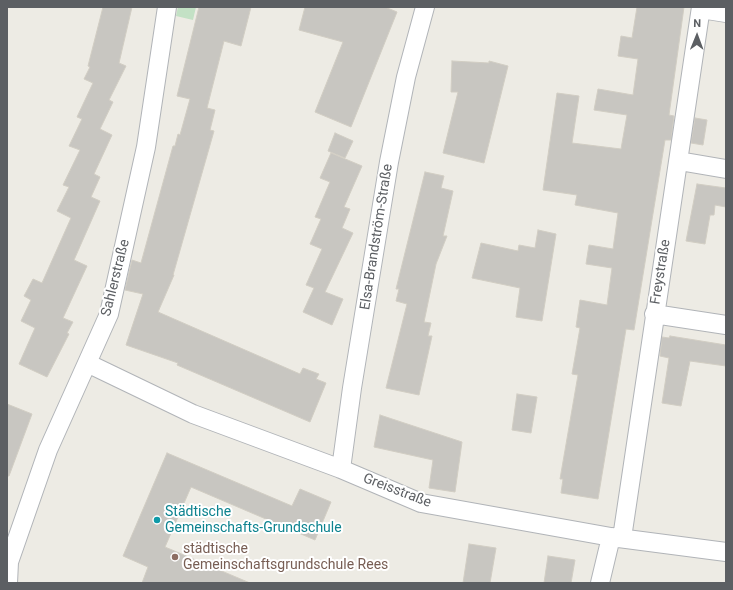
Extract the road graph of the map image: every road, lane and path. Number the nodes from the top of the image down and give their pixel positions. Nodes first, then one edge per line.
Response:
1 (167, 7) edge
2 (426, 7) edge
3 (701, 8) edge
4 (726, 13) edge
5 (679, 162) junction
6 (726, 169) edge
7 (654, 314) junction
8 (726, 325) edge
9 (87, 363) junction
10 (341, 469) junction
11 (616, 537) junction
12 (726, 552) edge
13 (8, 583) edge
14 (600, 583) edge

1 - 9 street, Sahlerstraße
2 - 10 street, Elsa-Brandström-Straße
3 - 4 street
3 - 5 street, Freystraße
5 - 6 street
5 - 7 street, Freystraße
7 - 8 street
7 - 11 street, Freystraße
9 - 10 street, Greisstraße
9 - 13 street, Sahlerstraße
10 - 11 street, Greisstraße
11 - 12 street, Greisstraße
11 - 14 street, Freystraße

